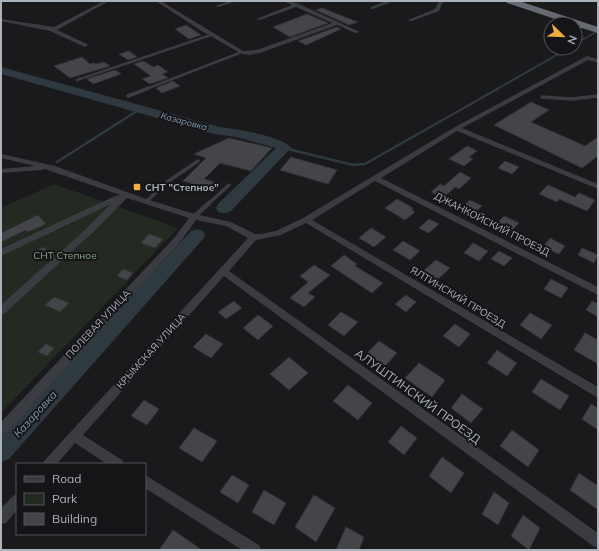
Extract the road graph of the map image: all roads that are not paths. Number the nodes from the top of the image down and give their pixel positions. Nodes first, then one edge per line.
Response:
1 (107, 1) edge
2 (158, 1) edge
3 (235, 1) edge
4 (286, 1) edge
5 (390, 1) edge
6 (441, 1) edge
7 (505, 2) edge
8 (218, 6) dead end
9 (297, 6) junction
10 (372, 8) dead end
11 (544, 16) edge
12 (258, 19) dead end
13 (1, 20) edge
14 (410, 20) dead end
15 (337, 23) junction
16 (50, 29) junction
17 (583, 29) edge
18 (593, 31) edge
19 (357, 32) dead end
20 (211, 34) junction
21 (85, 44) dead end
22 (242, 52) junction
23 (598, 61) edge
24 (77, 80) dead end
25 (128, 96) dead end
26 (598, 96) edge
27 (542, 97) dead end
28 (457, 128) junction
29 (1, 156) edge
30 (198, 161) dead end
31 (52, 168) junction
32 (1, 171) edge
33 (375, 178) junction
34 (229, 185) dead end
35 (598, 187) edge
36 (125, 195) junction
37 (146, 202) junction
38 (194, 217) junction
39 (306, 220) junction
40 (254, 238) junction
41 (1, 253) edge
42 (223, 271) junction
43 (598, 291) edge
44 (1, 311) edge
45 (598, 393) edge
46 (1, 430) edge
47 (74, 436) junction
48 (50, 463) edge
49 (116, 463) edge
50 (146, 482) edge
51 (16, 501) edge
52 (1, 518) edge
53 (598, 541) edge
54 (254, 550) edge

1 - 16 street
2 - 20 street
3 - 8 street
4 - 9 street
5 - 10 lane
6 - 14 street
7 - 11 highway
7 - 18 highway
9 - 12 street
9 - 15 street
13 - 16 street
15 - 19 street
15 - 22 street
16 - 21 street
17 - 18 highway
20 - 22 street
20 - 24 lane
22 - 25 lane
23 - 28 street
26 - 27 lane
28 - 33 street
28 - 35 street
29 - 31 street
30 - 37 lane
31 - 32 street
31 - 36 street
33 - 39 street
33 - 43 street, ДЖАНКОЙСКИЙ ПРОЕЗД
34 - 38 lane
36 - 37 street
36 - 41 street
36 - 44 street
37 - 38 street
38 - 40 street
38 - 46 street, ПОЛЕВАЯ УЛИЦА
39 - 40 street
39 - 45 street, ЯЛТИНСКИЙ ПРОЕЗД
40 - 42 street, КРЫМСКАЯ УЛИЦА
42 - 47 street, КРЫМСКАЯ УЛИЦА
42 - 53 street, АЛУШТИНСКИЙ ПРОЕЗД
47 - 48 street, КРЫМСКАЯ УЛИЦА
47 - 49 street
50 - 54 street
51 - 52 street

